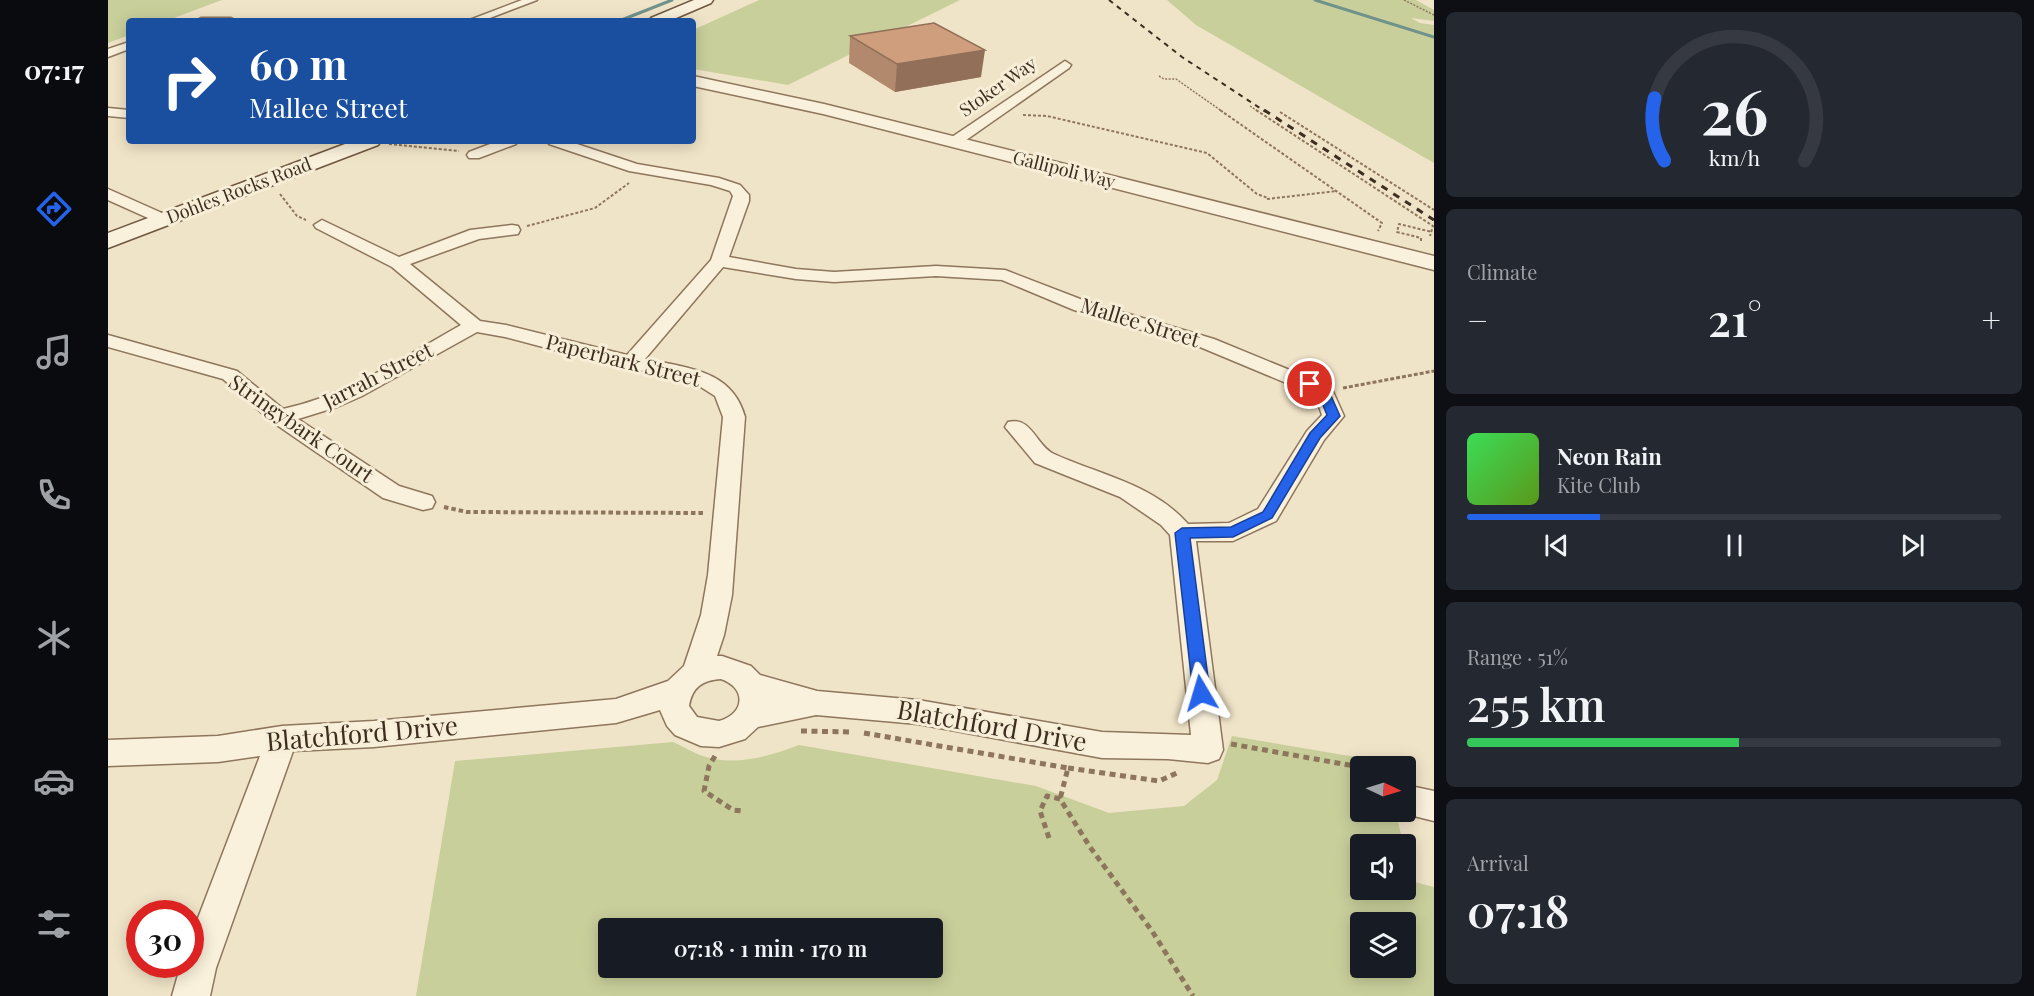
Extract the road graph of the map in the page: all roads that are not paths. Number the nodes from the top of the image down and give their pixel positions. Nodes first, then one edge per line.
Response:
1 (532, 0) edge
2 (712, 2) edge
3 (481, 18) edge
4 (665, 18) edge
5 (685, 18) edge
6 (126, 46) edge
7 (108, 53) edge
8 (1065, 64) dead end
9 (696, 79) edge
10 (108, 112) edge
11 (126, 114) edge
12 (958, 139) junction
13 (328, 144) edge
14 (372, 144) edge
15 (504, 144) edge
16 (563, 144) edge
17 (474, 156) road end
18 (108, 194) edge
19 (158, 216) junction
20 (322, 225) road end
21 (108, 230) edge
22 (512, 230) road end
23 (108, 242) edge
24 (1434, 257) edge
25 (719, 261) junction
26 (398, 263) junction
27 (1434, 263) edge
28 (474, 326) junction
29 (108, 341) edge
30 (632, 361) junction
31 (279, 416) junction
32 (1016, 427) dead end
33 (423, 502) road end
34 (1182, 533) junction
35 (715, 621) junction
36 (743, 677) junction
37 (686, 681) junction
38 (817, 703) junction
39 (616, 711) junction
40 (751, 716) junction
41 (682, 722) junction
42 (282, 740) junction
43 (108, 753) edge
44 (1416, 802) edge
45 (1434, 807) edge
46 (191, 996) edge

1 - 3 street
2 - 4 main road
2 - 5 main road
6 - 7 street
8 - 12 street, Stoker Way
9 - 12 street, Gallipoli Way
10 - 11 street
12 - 24 street, Gallipoli Way
12 - 27 street, Gallipoli Way
13 - 19 main road, Dohles Rocks Road
14 - 19 main road, Dohles Rocks Road
15 - 17 street
16 - 25 street
18 - 19 street
19 - 21 main road, Dohles Rocks Road
19 - 23 main road, Dohles Rocks Road
20 - 26 street
22 - 26 street
25 - 30 street
25 - 34 street, Mallee Street
26 - 28 street
28 - 30 street, Paperbark Street
28 - 31 street, Jarrah Street
29 - 31 street, Stringybark Court
30 - 35 street, Paperbark Street
31 - 33 street, Stringybark Court
32 - 34 street
34 - 38 street, Blatchford Drive
35 - 36 street, Paperbark Street
35 - 37 street, Paperbark Street
36 - 37 street
36 - 38 street, Blatchford Drive
36 - 40 street
37 - 39 street, Blatchford Drive
37 - 41 street
38 - 40 street, Blatchford Drive
39 - 41 street, Blatchford Drive
39 - 42 street, Blatchford Drive
40 - 41 street
42 - 43 street, Blatchford Drive
42 - 46 street
44 - 45 street

